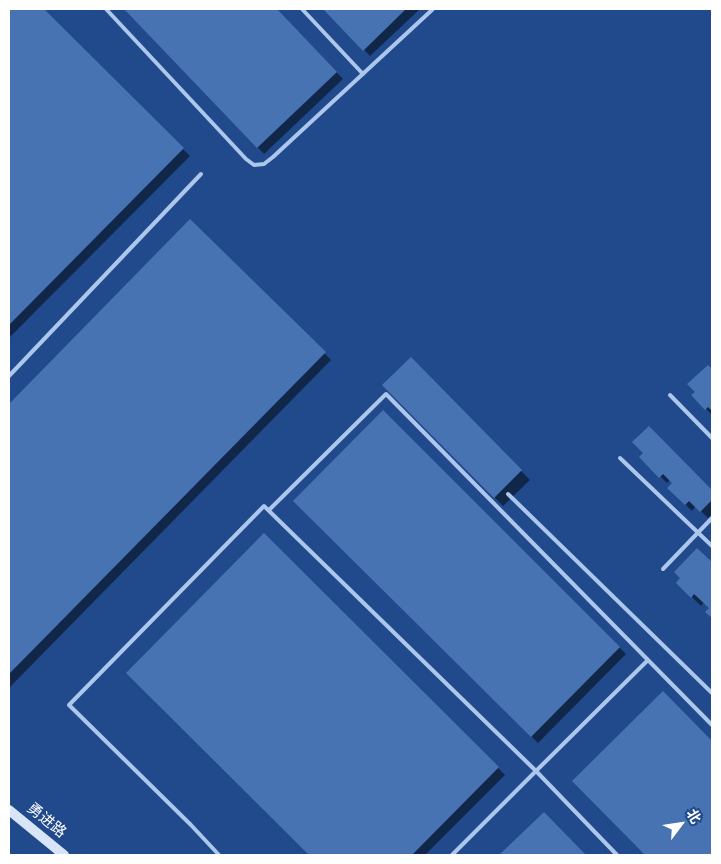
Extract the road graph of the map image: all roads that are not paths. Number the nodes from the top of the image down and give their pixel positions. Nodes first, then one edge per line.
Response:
1 (106, 9) edge
2 (302, 9) edge
3 (433, 9) edge
4 (363, 74) junction
5 (201, 174) dead end
6 (9, 376) edge
7 (670, 395) dead end
8 (712, 438) edge
9 (620, 458) dead end
10 (508, 494) dead end
11 (269, 510) junction
12 (712, 518) edge
13 (698, 532) junction
14 (712, 546) edge
15 (663, 569) dead end
16 (648, 660) junction
17 (712, 693) edge
18 (712, 725) edge
19 (536, 771) junction
20 (9, 810) edge
21 (64, 855) edge
22 (219, 855) edge
23 (452, 855) edge
24 (617, 855) edge

1 - 4 lane
2 - 4 lane
3 - 4 lane
5 - 6 lane
7 - 8 lane
9 - 13 lane
10 - 17 lane
11 - 16 lane
11 - 19 lane
11 - 22 lane
12 - 13 lane
13 - 14 lane
13 - 15 lane
16 - 18 lane
16 - 19 lane
19 - 23 lane
19 - 24 lane
20 - 21 street, 勇进路

